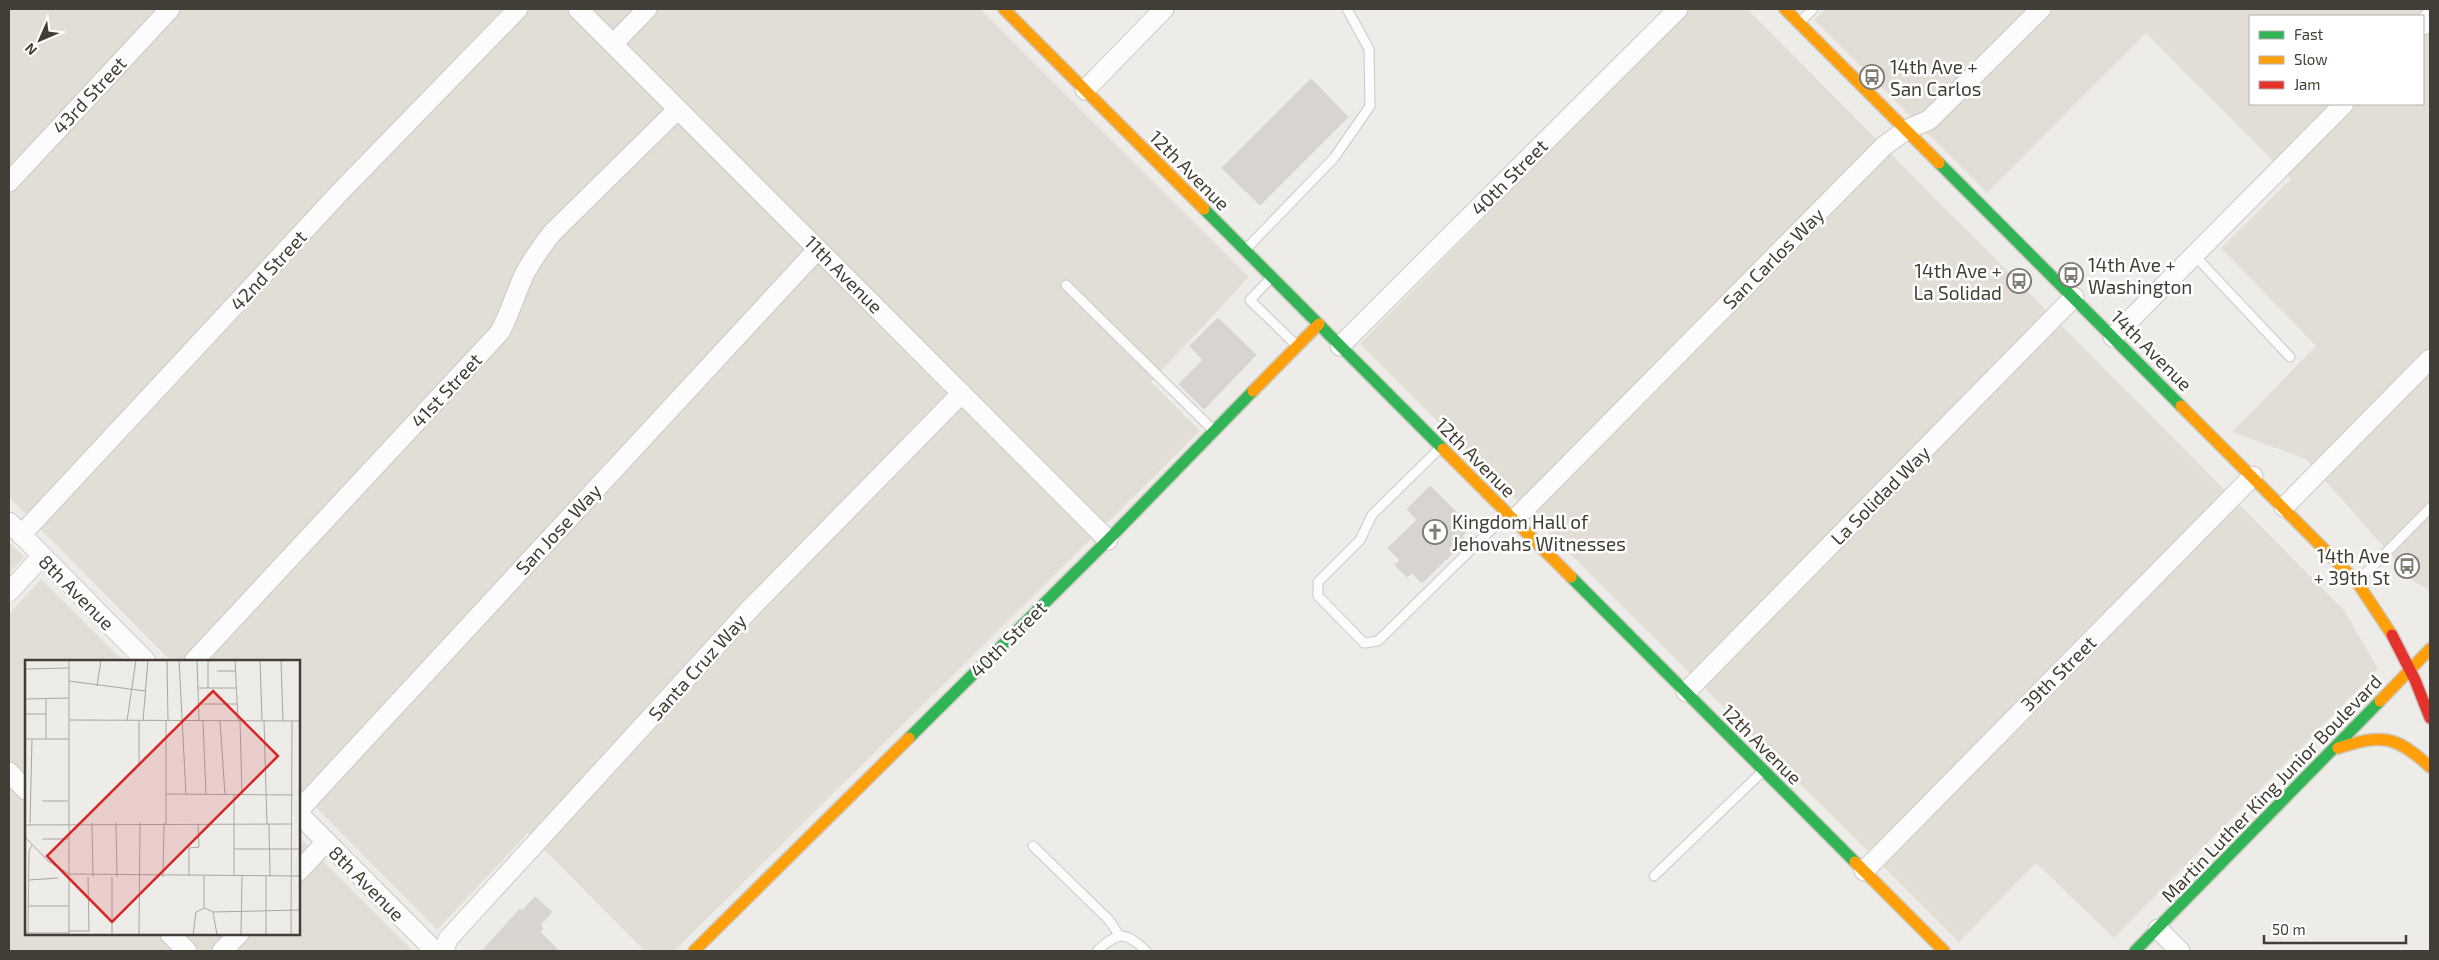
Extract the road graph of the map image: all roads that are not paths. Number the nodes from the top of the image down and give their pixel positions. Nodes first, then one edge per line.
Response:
1 (170, 9) edge
2 (518, 9) edge
3 (578, 9) edge
4 (647, 9) edge
5 (1004, 9) edge
6 (1164, 9) edge
7 (1348, 9) edge
8 (1678, 9) edge
9 (1785, 9) edge
10 (1813, 9) edge
11 (2041, 9) edge
12 (1800, 23) junction
13 (612, 44) junction
14 (1085, 90) junction
15 (2343, 105) edge
16 (678, 109) junction
17 (1906, 130) junction
18 (9, 182) edge
19 (818, 249) junction
20 (1245, 250) junction
21 (2194, 255) junction
22 (1272, 277) junction
23 (1066, 285) dead end
24 (2074, 297) junction
25 (1319, 324) junction
26 (2114, 336) junction
27 (1297, 346) junction
28 (1340, 346) junction
29 (2290, 357) dead end
30 (2430, 360) edge
31 (962, 393) junction
32 (1214, 431) junction
33 (1442, 447) junction
34 (2253, 476) junction
35 (2284, 507) junction
36 (2430, 508) edge
37 (1511, 516) junction
38 (15, 529) edge
39 (1108, 540) junction
40 (42, 556) junction
41 (2357, 582) junction
42 (9, 592) edge
43 (2430, 649) edge
44 (145, 660) edge
45 (195, 660) edge
46 (2412, 668) junction
47 (1686, 692) junction
48 (2430, 718) edge
49 (2335, 749) junction
50 (2430, 767) edge
51 (1764, 770) junction
52 (9, 772) edge
53 (25, 789) edge
54 (300, 809) edge
55 (300, 815) edge
56 (326, 842) junction
57 (1033, 846) dead end
58 (300, 870) edge
59 (1864, 871) junction
60 (1654, 876) dead end
61 (2158, 929) junction
62 (171, 935) edge
63 (238, 935) edge
64 (1119, 935) junction
65 (187, 951) edge
66 (222, 951) edge
67 (435, 951) edge
68 (444, 951) edge
69 (694, 951) edge
70 (1098, 951) edge
71 (1146, 951) edge
72 (1944, 951) edge
73 (2135, 951) edge
74 (2180, 951) edge

1 - 18 street, 43rd Street
2 - 38 street, 42nd Street
3 - 13 street, 11th Avenue
4 - 13 street
5 - 14 street, 12th Avenue
6 - 14 street
7 - 20 lane
8 - 28 street, 40th Street
9 - 12 street, 14th Avenue
10 - 12 lane
11 - 17 street, San Carlos Way
12 - 17 street, 14th Avenue
13 - 16 street, 11th Avenue
14 - 20 street, 12th Avenue
15 - 21 street
16 - 19 street, 11th Avenue
16 - 45 street, 41st Street
17 - 24 street, 14th Avenue
17 - 37 street, San Carlos Way
19 - 31 street, 11th Avenue
19 - 54 street, San Jose Way
20 - 22 street, 12th Avenue
21 - 26 street
21 - 29 lane
22 - 25 street, 12th Avenue
22 - 27 lane
23 - 32 lane
24 - 26 street, 14th Avenue
24 - 47 street, La Solidad Way
25 - 27 street, 40th Street
25 - 28 street, 12th Avenue
26 - 34 street, 14th Avenue
27 - 32 street, 40th Street
28 - 33 street, 12th Avenue
30 - 35 street
31 - 39 street, 11th Avenue
31 - 68 street, Santa Cruz Way
32 - 39 street, 40th Street
33 - 37 street, 12th Avenue
33 - 37 lane
34 - 35 street, 14th Avenue
34 - 59 street, 39th Street
35 - 41 street, 14th Avenue
36 - 41 lane
37 - 47 street, 12th Avenue
38 - 40 street, 8th Avenue
39 - 69 street, 40th Street
40 - 42 street
40 - 44 street, 8th Avenue
41 - 46 street, 14th Avenue
43 - 46 street, Martin Luther King Junior Boulevard
46 - 48 street, 14th Avenue
46 - 49 street, Martin Luther King Junior Boulevard
47 - 51 street, 12th Avenue
49 - 50 street
49 - 61 street, Martin Luther King Junior Boulevard
51 - 59 street, 12th Avenue
51 - 60 lane
52 - 53 street
55 - 56 street, 8th Avenue
56 - 58 street
56 - 67 street, 8th Avenue
57 - 64 lane
59 - 72 street, 12th Avenue
61 - 73 street, Martin Luther King Junior Boulevard
61 - 74 street
62 - 65 street
63 - 66 street
64 - 70 lane
64 - 71 lane

